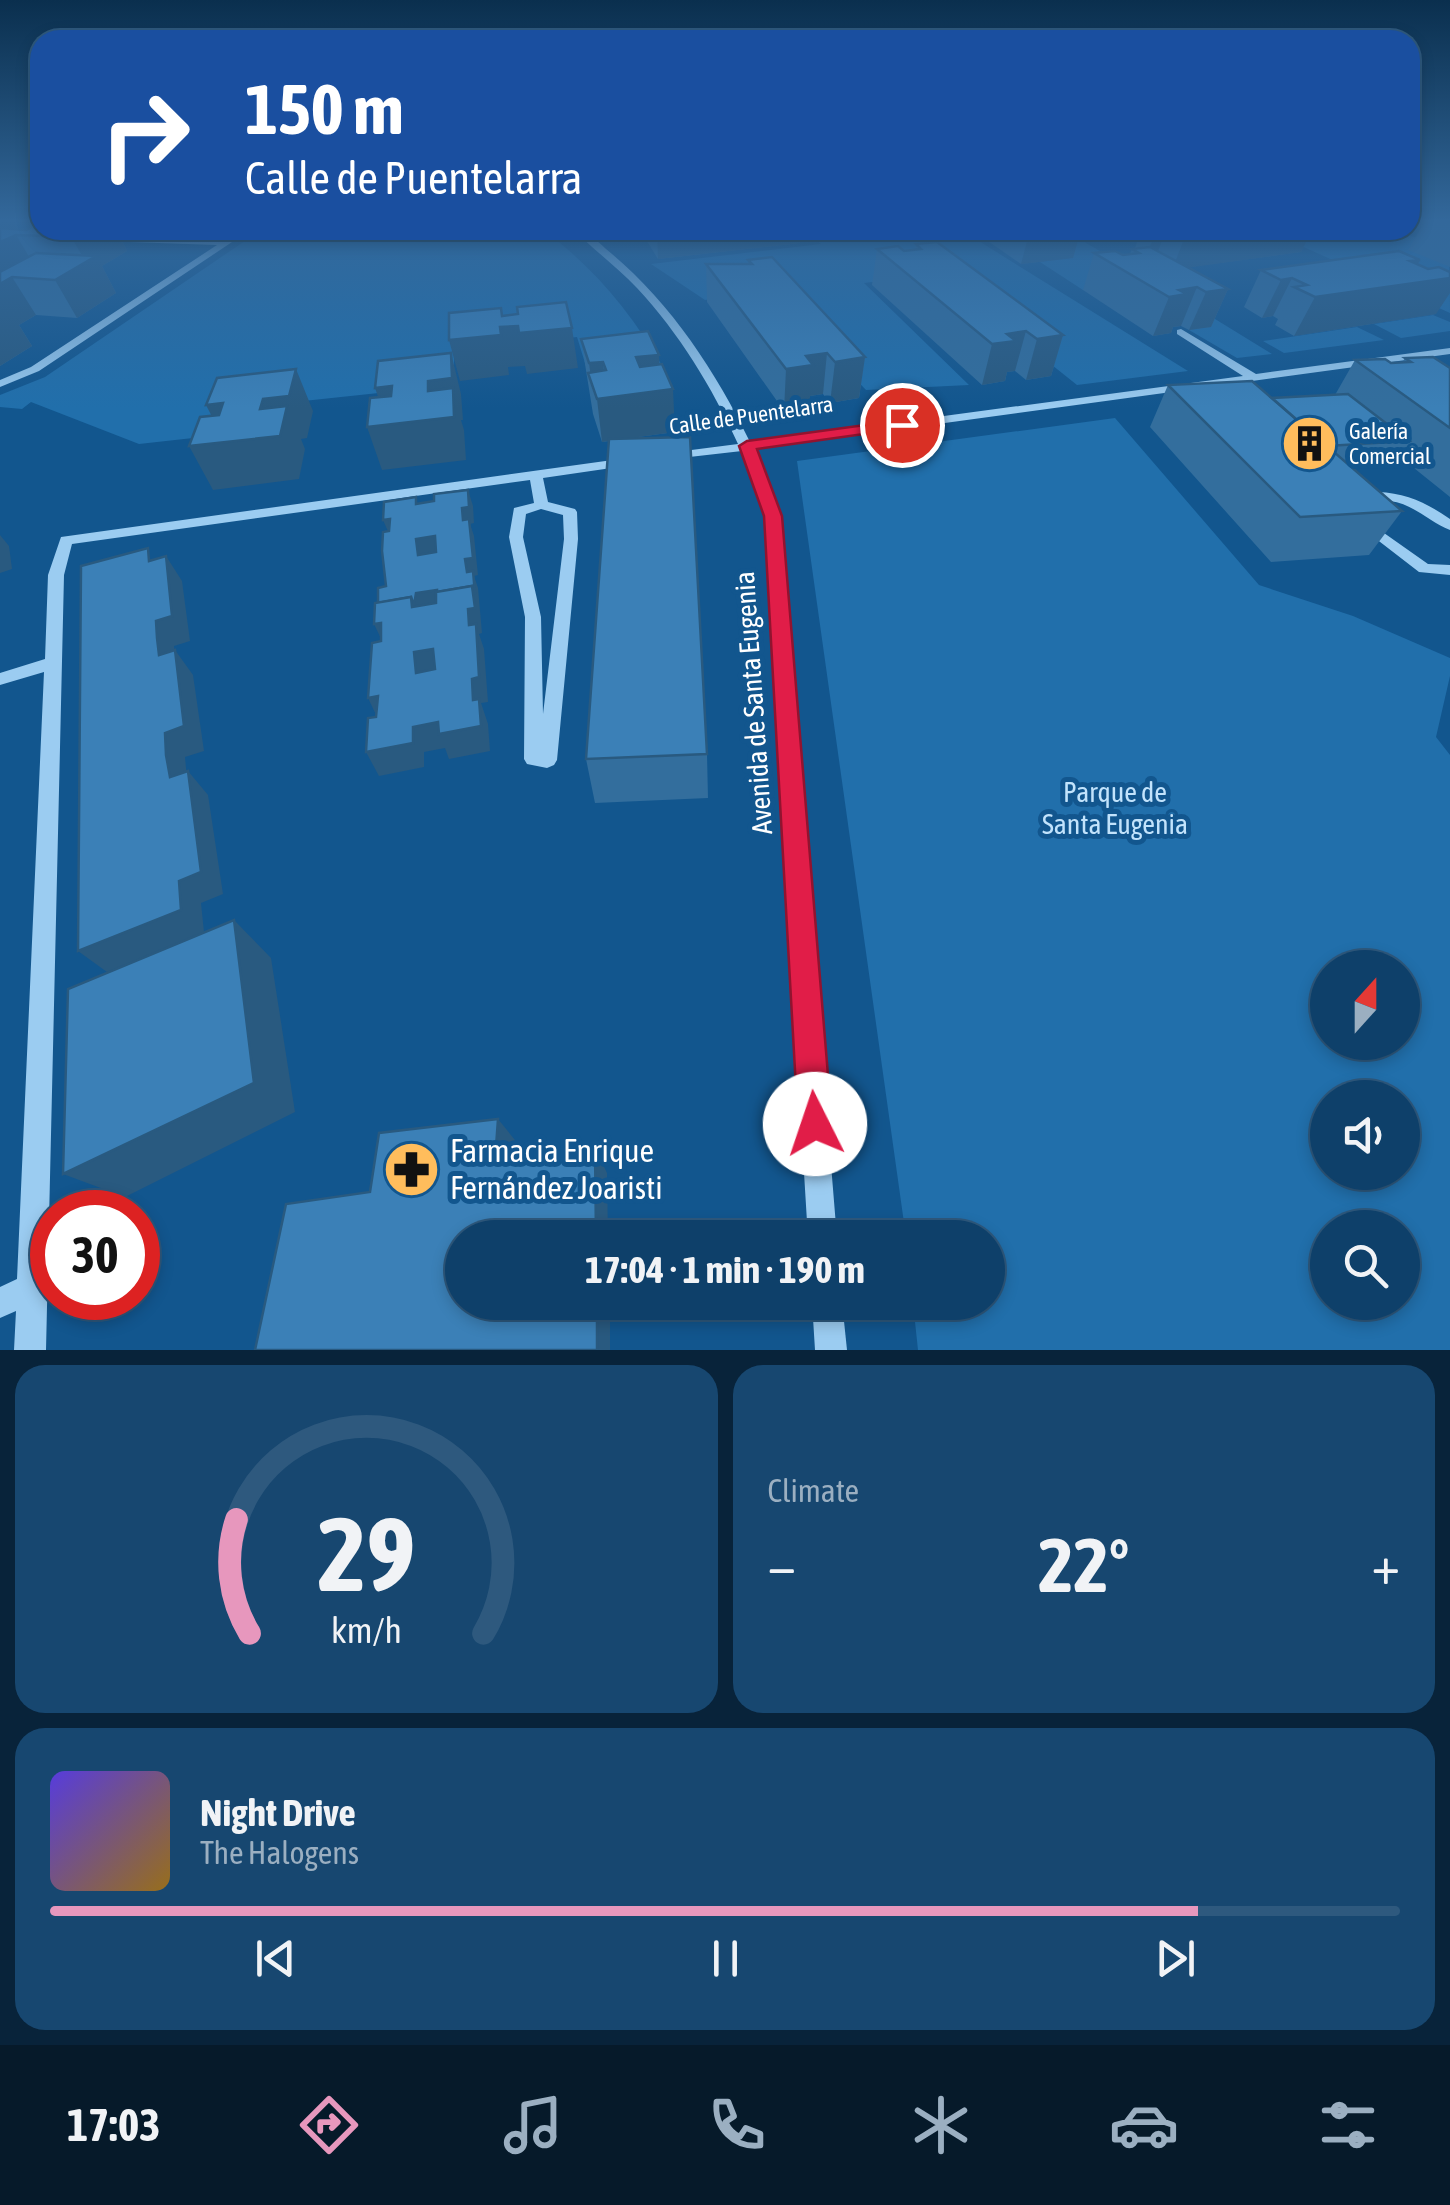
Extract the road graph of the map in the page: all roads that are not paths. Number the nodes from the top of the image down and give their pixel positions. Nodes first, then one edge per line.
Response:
1 (167, 282) edge
2 (636, 282) edge
3 (1180, 332) edge
4 (1450, 351) edge
5 (1253, 377) junction
6 (0, 384) edge
7 (747, 446) junction
8 (536, 475) junction
9 (541, 505) junction
10 (1450, 526) edge
11 (1450, 570) edge
12 (53, 663) junction
13 (0, 679) edge
14 (35, 1190) edge
15 (822, 1220) edge
16 (30, 1289) edge
17 (0, 1303) edge
18 (31, 1320) edge
19 (829, 1320) edge
20 (30, 1350) edge
21 (831, 1350) edge

1 - 6 street
2 - 7 street, Avenida de Santa Eugenia
3 - 5 street
4 - 5 street, Calle de Puentelarra
5 - 7 street, Calle de Puentelarra
7 - 8 street, Calle de Puentelarra
7 - 15 street, Avenida de Santa Eugenia
8 - 9 street
8 - 12 street, Calle de Puentelarra
9 - 9 street
10 - 11 street
12 - 13 street
12 - 14 street, Calle de Puentelarra
16 - 17 street
18 - 20 street, Calle de Puentelarra
19 - 21 street

